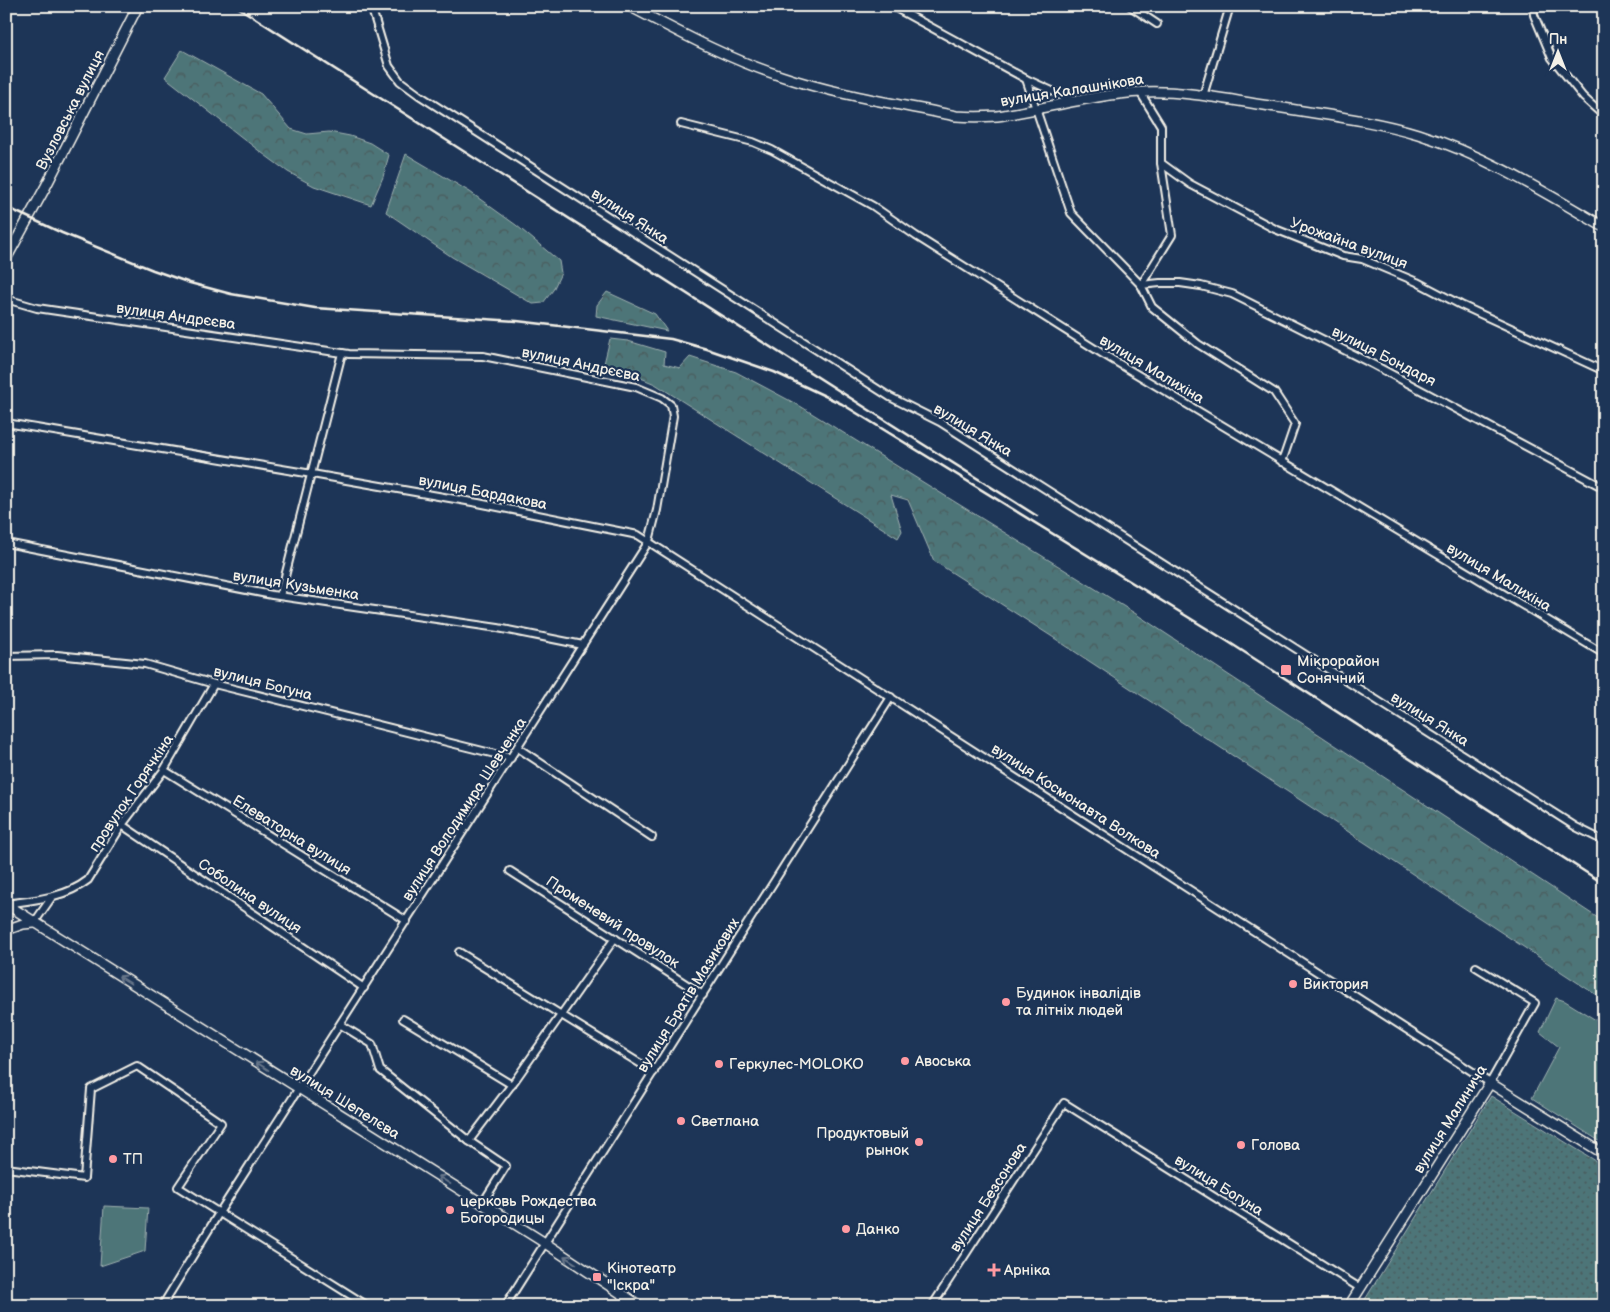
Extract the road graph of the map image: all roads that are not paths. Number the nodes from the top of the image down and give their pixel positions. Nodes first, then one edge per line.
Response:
1 (138, 6) edge
2 (371, 6) edge
3 (629, 6) edge
4 (892, 6) edge
5 (1130, 6) edge
6 (1230, 6) edge
7 (1533, 6) edge
8 (1157, 24) dead end
9 (1026, 79) junction
10 (1140, 92) junction
11 (1203, 96) junction
12 (1074, 101) junction
13 (1036, 108) junction
14 (1604, 116) edge
15 (681, 124) dead end
16 (1161, 163) junction
17 (1604, 227) edge
18 (6, 259) edge
19 (1141, 285) junction
20 (6, 299) edge
21 (342, 352) junction
22 (1604, 371) edge
23 (6, 423) edge
24 (1282, 462) junction
25 (312, 474) junction
26 (1604, 488) edge
27 (649, 541) junction
28 (6, 543) edge
29 (280, 596) junction
30 (583, 645) junction
31 (1604, 654) edge
32 (6, 656) edge
33 (214, 684) junction
34 (891, 697) junction
35 (518, 748) junction
36 (511, 758) junction
37 (164, 770) junction
38 (122, 825) junction
39 (652, 837) dead end
40 (1604, 840) edge
41 (510, 871) dead end
42 (52, 897) junction
43 (6, 904) edge
44 (407, 921) junction
45 (34, 922) junction
46 (6, 930) edge
47 (615, 938) junction
48 (459, 952) dead end
49 (1476, 967) dead end
50 (364, 988) junction
51 (702, 995) junction
52 (562, 1015) junction
53 (403, 1019) dead end
54 (341, 1025) junction
55 (654, 1072) junction
56 (1490, 1083) junction
57 (512, 1085) junction
58 (299, 1090) junction
59 (1064, 1103) joint
60 (469, 1141) junction
61 (1604, 1154) edge
62 (6, 1168) edge
63 (482, 1204) junction
64 (219, 1213) junction
65 (545, 1243) junction
66 (1360, 1288) junction
67 (162, 1306) edge
68 (368, 1306) edge
69 (505, 1306) edge
70 (640, 1306) edge
71 (932, 1306) edge
72 (1348, 1306) edge

1 - 18 street, Вузловська вулиця
2 - 40 street, вулиця Янка
3 - 13 street, вулиця Калашнікова
4 - 9 street
5 - 8 street
6 - 11 street
7 - 14 street
9 - 12 street
9 - 13 street
10 - 11 street, вулиця Калашнікова
10 - 12 street, вулиця Калашнікова
10 - 16 street
11 - 17 street, вулиця Калашнікова
12 - 13 street, вулиця Калашнікова
13 - 19 street
15 - 24 street, вулиця Малихіна
16 - 19 street
16 - 22 street, Урожайна вулиця
19 - 24 street
19 - 26 street, вулиця Бондаря
20 - 21 street, вулиця Андрєєва
21 - 25 street
21 - 27 street, вулиця Андрєєва
23 - 25 street, вулиця Бардакова
24 - 31 street, вулиця Малихіна
25 - 27 street, вулиця Бардакова
25 - 29 street
27 - 30 street, вулиця Володимира Шевченка
27 - 34 street, вулиця Космонавта Волкова
28 - 29 street, вулиця Кузьменка
29 - 30 street, вулиця Кузьменка
30 - 35 street, вулиця Володимира Шевченка
32 - 33 street, вулиця Богуна
33 - 36 street, вулиця Богуна
33 - 37 street, провулок Горячкіна
34 - 51 street, вулиця Братів Мазикових
34 - 56 street, вулиця Космонавта Волкова
35 - 36 street, вулиця Володимира Шевченка
35 - 39 street
36 - 44 street, вулиця Володимира Шевченка
37 - 38 street, провулок Горячкіна
37 - 44 street, Елеваторна вулиця
38 - 42 street, провулок Горячкіна
38 - 50 street, Соболина вулиця
41 - 47 street, Променевий провулок
42 - 43 street, провулок Горячкіна
42 - 45 street
43 - 45 street, вулиця Шепелєва
44 - 50 street, вулиця Володимира Шевченка
45 - 46 street
58 -> 45 street, вулиця Шепелєва
47 - 51 street, Променевий провулок
47 - 52 street
48 - 52 street
49 - 56 street, вулиця Малинича
50 - 54 street, вулиця Володимира Шевченка
51 - 55 street, вулиця Братів Мазикових
52 - 55 street
52 - 57 street
53 - 57 street
54 - 58 street, вулиця Володимира Шевченка
54 - 60 street
55 - 65 street, вулиця Братів Мазикових
56 - 61 street
56 - 66 street, вулиця Малинича
57 - 60 street
63 -> 58 street, вулиця Шепелєва
58 - 64 street, вулиця Володимира Шевченка
59 - 66 street, вулиця Богуна
59 - 71 street, вулиця Безсонова
60 - 63 street
62 - 64 street
63 - 65 street, вулиця Шепелєва
64 - 67 street, вулиця Володимира Шевченка
64 - 68 street
65 - 69 street, вулиця Братів Мазикових
70 -> 65 street, вулиця Шепелєва
66 - 72 street, вулиця Малинича

